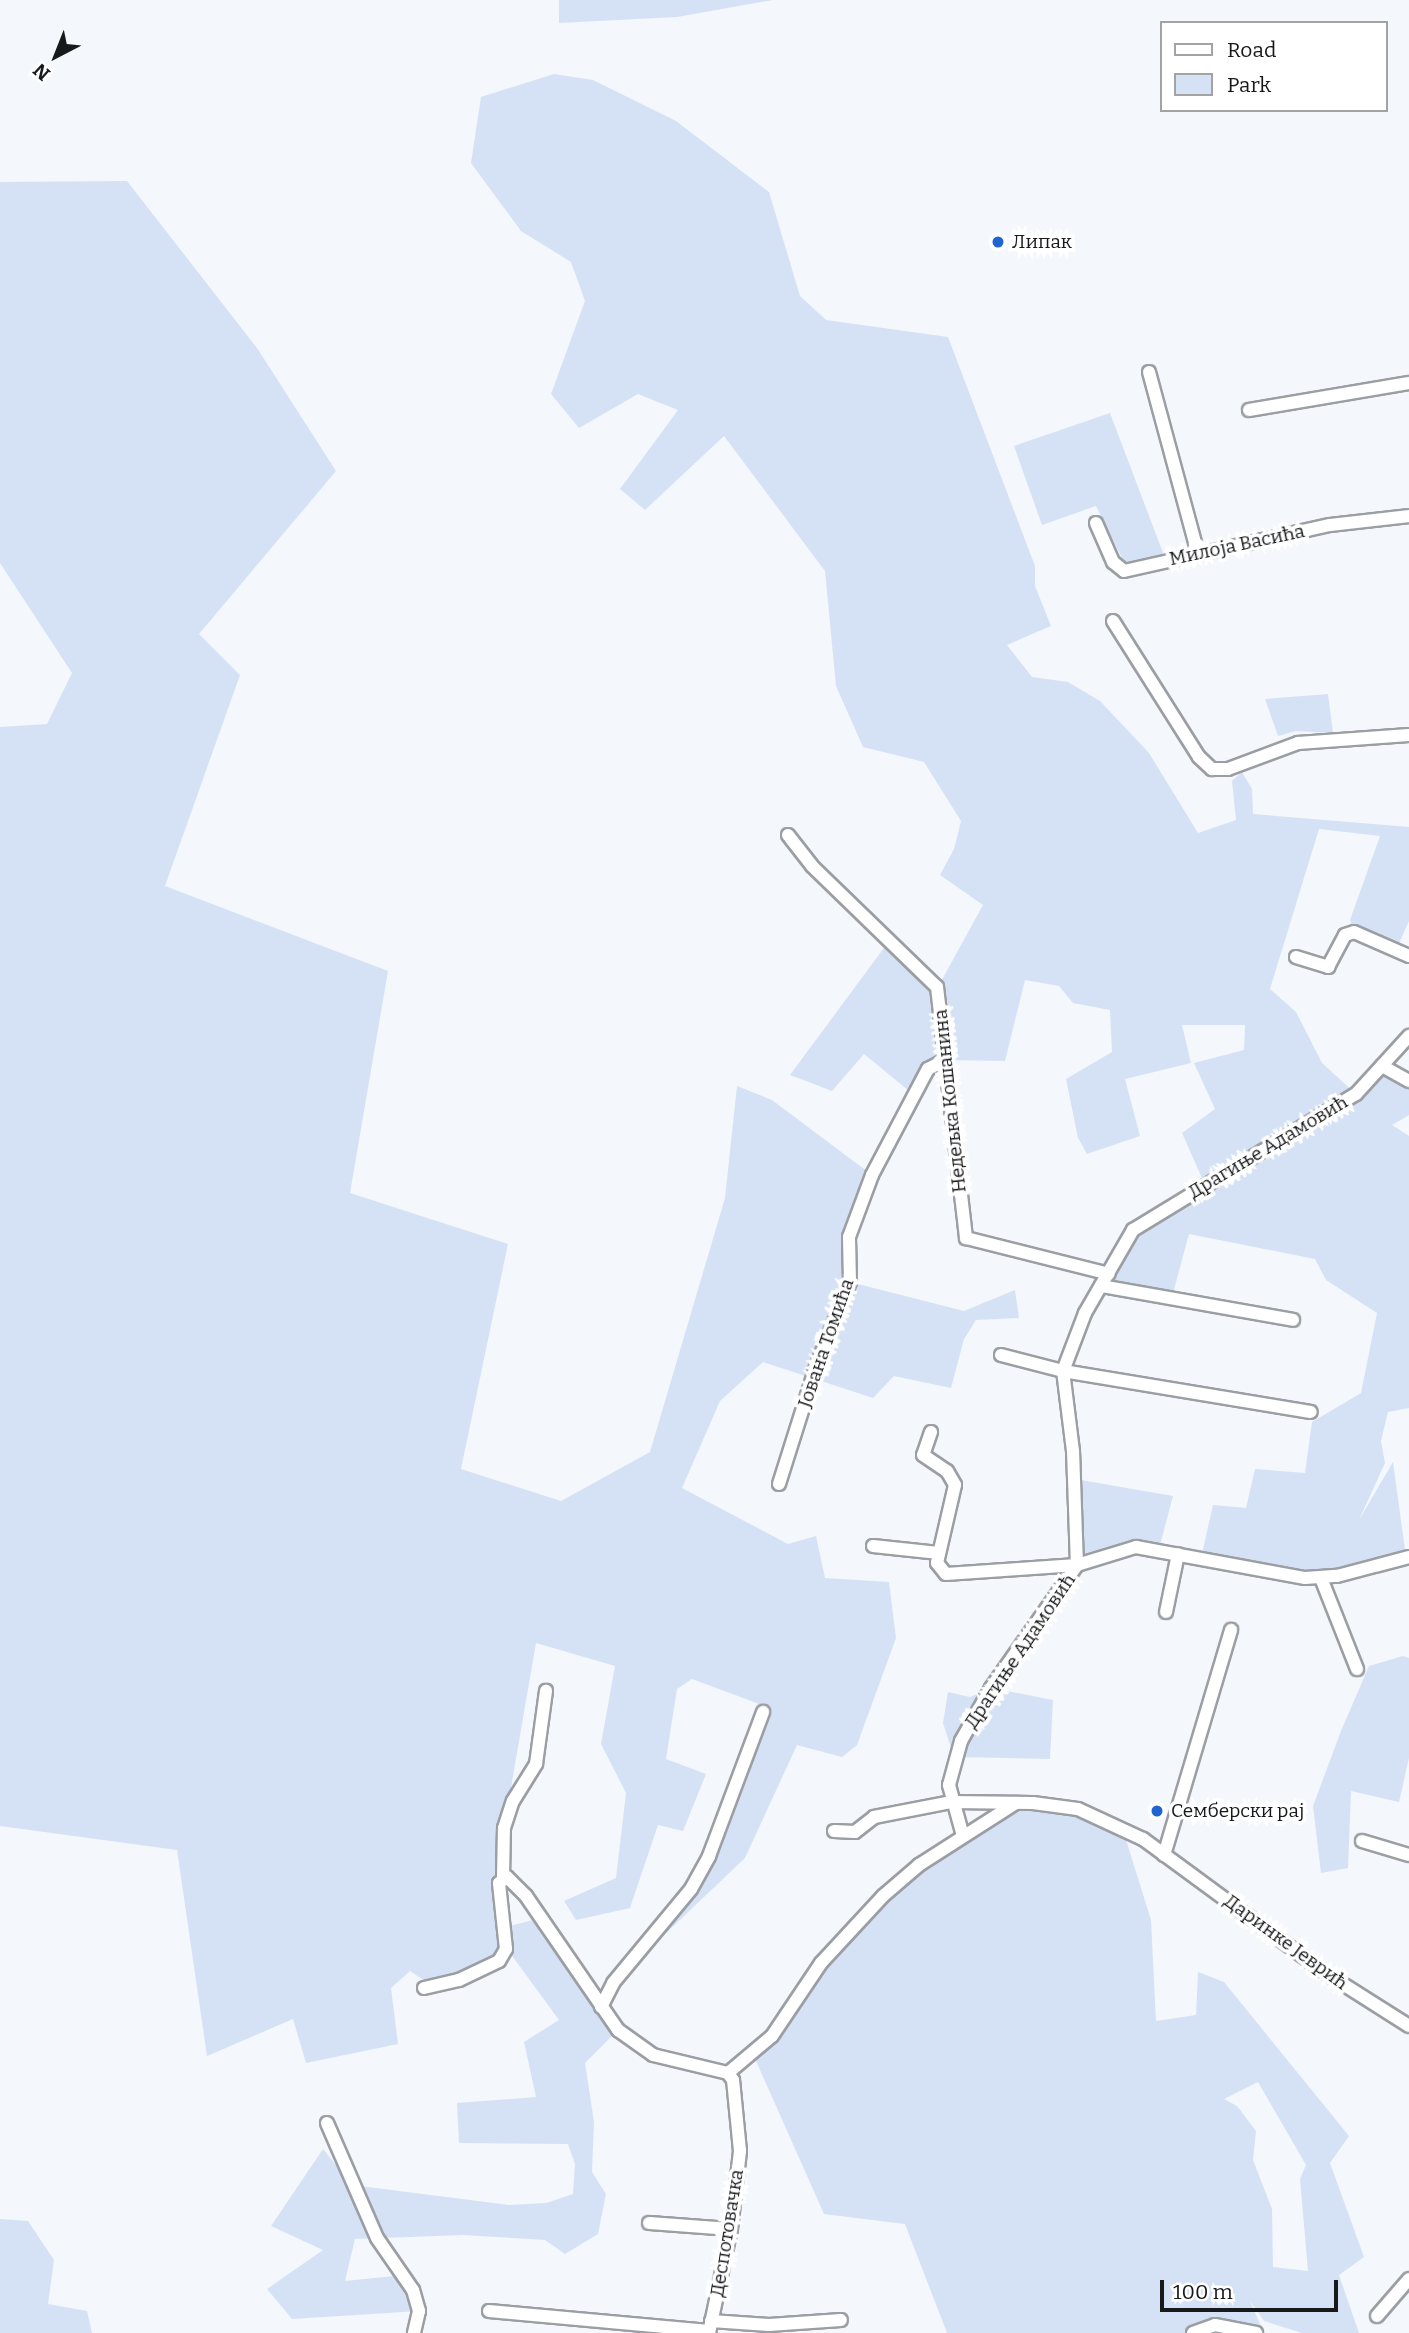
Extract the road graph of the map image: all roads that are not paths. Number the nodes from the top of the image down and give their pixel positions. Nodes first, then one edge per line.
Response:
1 (1149, 372) dead end
2 (1409, 383) edge
3 (1248, 410) dead end
4 (1409, 516) edge
5 (1096, 523) dead end
6 (1198, 554) junction
7 (1114, 621) dead end
8 (1409, 735) edge
9 (788, 835) dead end
10 (1409, 956) edge
11 (1296, 957) dead end
12 (1409, 1036) edge
13 (945, 1060) junction
14 (1382, 1066) junction
15 (1409, 1081) edge
16 (1109, 1273) junction
17 (1101, 1286) junction
18 (1293, 1320) dead end
19 (1001, 1355) dead end
20 (1063, 1371) junction
21 (1311, 1412) dead end
22 (932, 1432) dead end
23 (779, 1484) dead end
24 (873, 1546) dead end
25 (939, 1553) junction
26 (1178, 1554) junction
27 (1409, 1557) edge
28 (1077, 1565) junction
29 (1321, 1578) junction
30 (1166, 1612) dead end
31 (1231, 1630) dead end
32 (1357, 1669) dead end
33 (546, 1691) dead end
34 (763, 1712) dead end
35 (951, 1802) junction
36 (1017, 1803) junction
37 (834, 1831) dead end
38 (963, 1836) junction
39 (1362, 1841) dead end
40 (1164, 1855) junction
41 (1409, 1856) edge
42 (503, 1878) junction
43 (424, 1988) dead end
44 (601, 2007) junction
45 (1409, 2026) edge
46 (728, 2073) junction
47 (327, 2123) dead end
48 (649, 2223) dead end
49 (731, 2229) junction
50 (1409, 2279) edge
51 (489, 2311) dead end
52 (1377, 2316) dead end
53 (841, 2320) dead end
54 (710, 2328) edge
55 (414, 2333) edge
56 (1194, 2333) edge
57 (1256, 2333) edge

1 - 6 street
2 - 3 street
4 - 6 street, Милоја Васића
5 - 6 street, Милоја Васића
7 - 8 street
9 - 13 street, Недељка Кошанина
10 - 11 street
12 - 14 street, Драгиње Адамовић
13 - 16 street, Недељка Кошанина
13 - 23 street, Јована Томића
14 - 15 street
14 - 16 street, Драгиње Адамовић
16 - 17 street, Драгиње Адамовић
17 - 18 street
17 - 20 street, Драгиње Адамовић
19 - 20 street
20 - 21 street
20 - 28 street, Драгиње Адамовић
22 - 25 street
24 - 25 street
25 - 28 street
26 - 28 street
26 - 29 street
26 - 30 street
27 - 29 street
28 - 35 street, Драгиње Адамовић
29 - 32 street
31 - 40 street
33 - 42 street
34 - 44 street
35 - 36 street, Даринке Јеврић
35 - 37 street
35 - 38 street, Драгиње Адамовић
36 - 38 street
36 - 40 street, Даринке Јеврић
38 - 46 street
39 - 41 street
40 - 45 street, Даринке Јеврић
42 - 43 street
42 - 44 street
44 - 46 street
46 - 49 street, Деспотовачка
47 - 55 street
48 - 49 street
49 - 54 street, Деспотовачка
50 - 52 street
51 - 54 street
53 - 54 street
56 - 57 street

